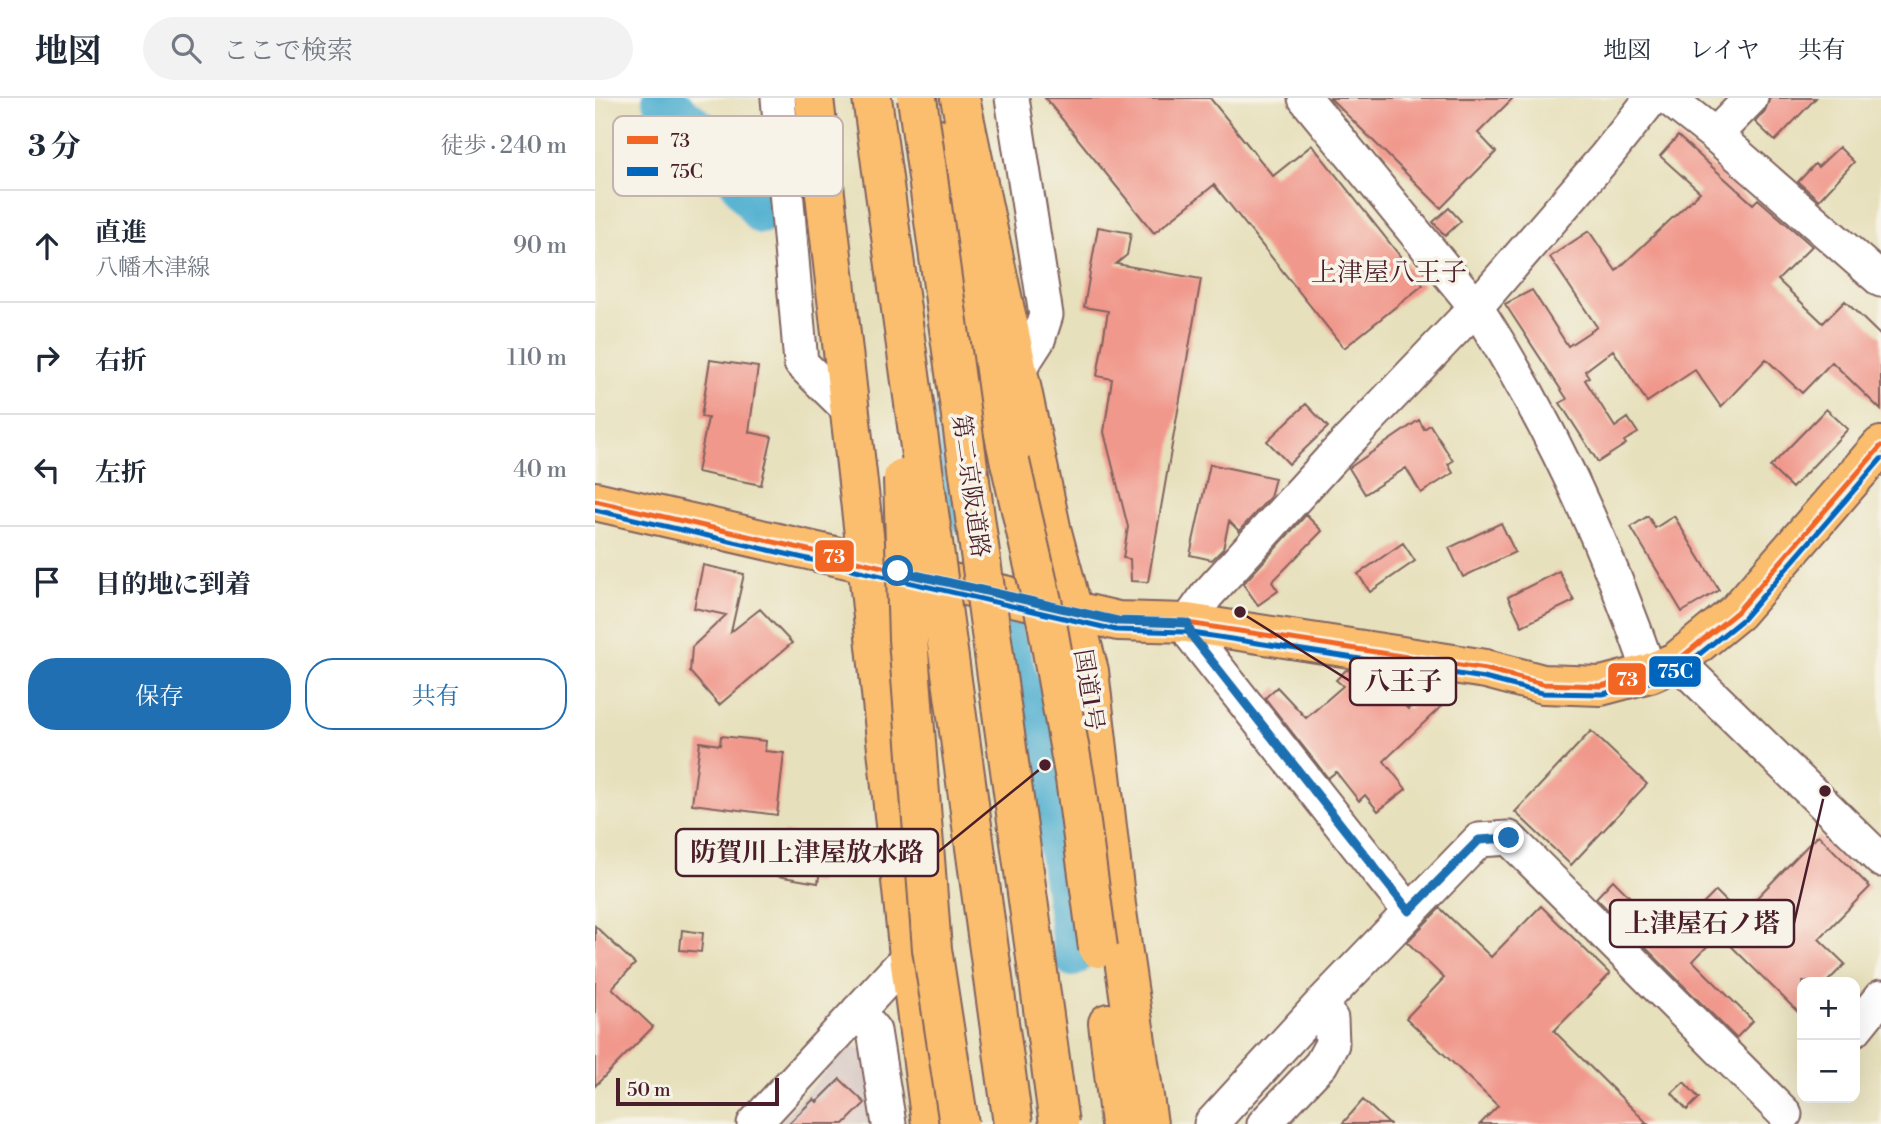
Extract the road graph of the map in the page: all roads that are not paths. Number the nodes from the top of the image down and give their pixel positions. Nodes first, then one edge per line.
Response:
1 (778, 98) edge
2 (814, 98) edge
3 (862, 98) edge
4 (872, 98) edge
5 (917, 98) edge
6 (929, 98) edge
7 (960, 98) edge
8 (1012, 98) edge
9 (1305, 98) edge
10 (1652, 98) edge
11 (1668, 98) edge
12 (1751, 98) edge
13 (780, 116) edge
14 (816, 116) edge
15 (1715, 135) junction
16 (787, 196) edge
17 (825, 196) edge
18 (1881, 280) edge
19 (1476, 307) junction
20 (1017, 371) junction
21 (850, 411) junction
22 (1881, 446) edge
23 (595, 501) edge
24 (882, 566) junction
25 (1062, 609) junction
26 (1187, 623) junction
27 (1664, 667) junction
28 (1881, 860) edge
29 (1409, 911) junction
30 (909, 956) junction
31 (1881, 997) edge
32 (1319, 1006) junction
33 (858, 1011) junction
34 (1860, 1023) edge
35 (1787, 1110) edge
36 (754, 1124) edge
37 (889, 1124) edge
38 (932, 1124) edge
39 (959, 1124) edge
40 (1013, 1124) edge
41 (1059, 1124) edge
42 (1120, 1124) edge
43 (1148, 1124) edge
44 (1212, 1124) edge
45 (1264, 1124) edge

1 - 13 street
2 - 14 main road
3 - 39 main road, bridge
4 - 40 main road, 第二京阪道路, bridge
5 - 41 main road, 第二京阪道路, bridge
6 - 42 main road, bridge
7 - 20 main road, 国道1号
8 - 20 street
9 - 19 street
10 - 19 street
11 - 15 street
12 - 15 street
15 - 18 street
16 - 21 street
17 - 21 main road
19 - 26 street
19 - 27 street
20 - 25 main road, 国道1号
21 - 24 main road
22 - 27 main road
23 - 24 main road
24 - 25 main road, bridge
24 - 30 main road
25 - 26 main road
25 - 43 main road, 国道1号
26 - 27 main road
26 - 29 street
27 - 28 street
29 - 32 street
29 - 35 street
30 - 33 street
30 - 38 main road
31 - 34 street
32 - 44 street
32 - 45 street
33 - 36 street
33 - 37 street

